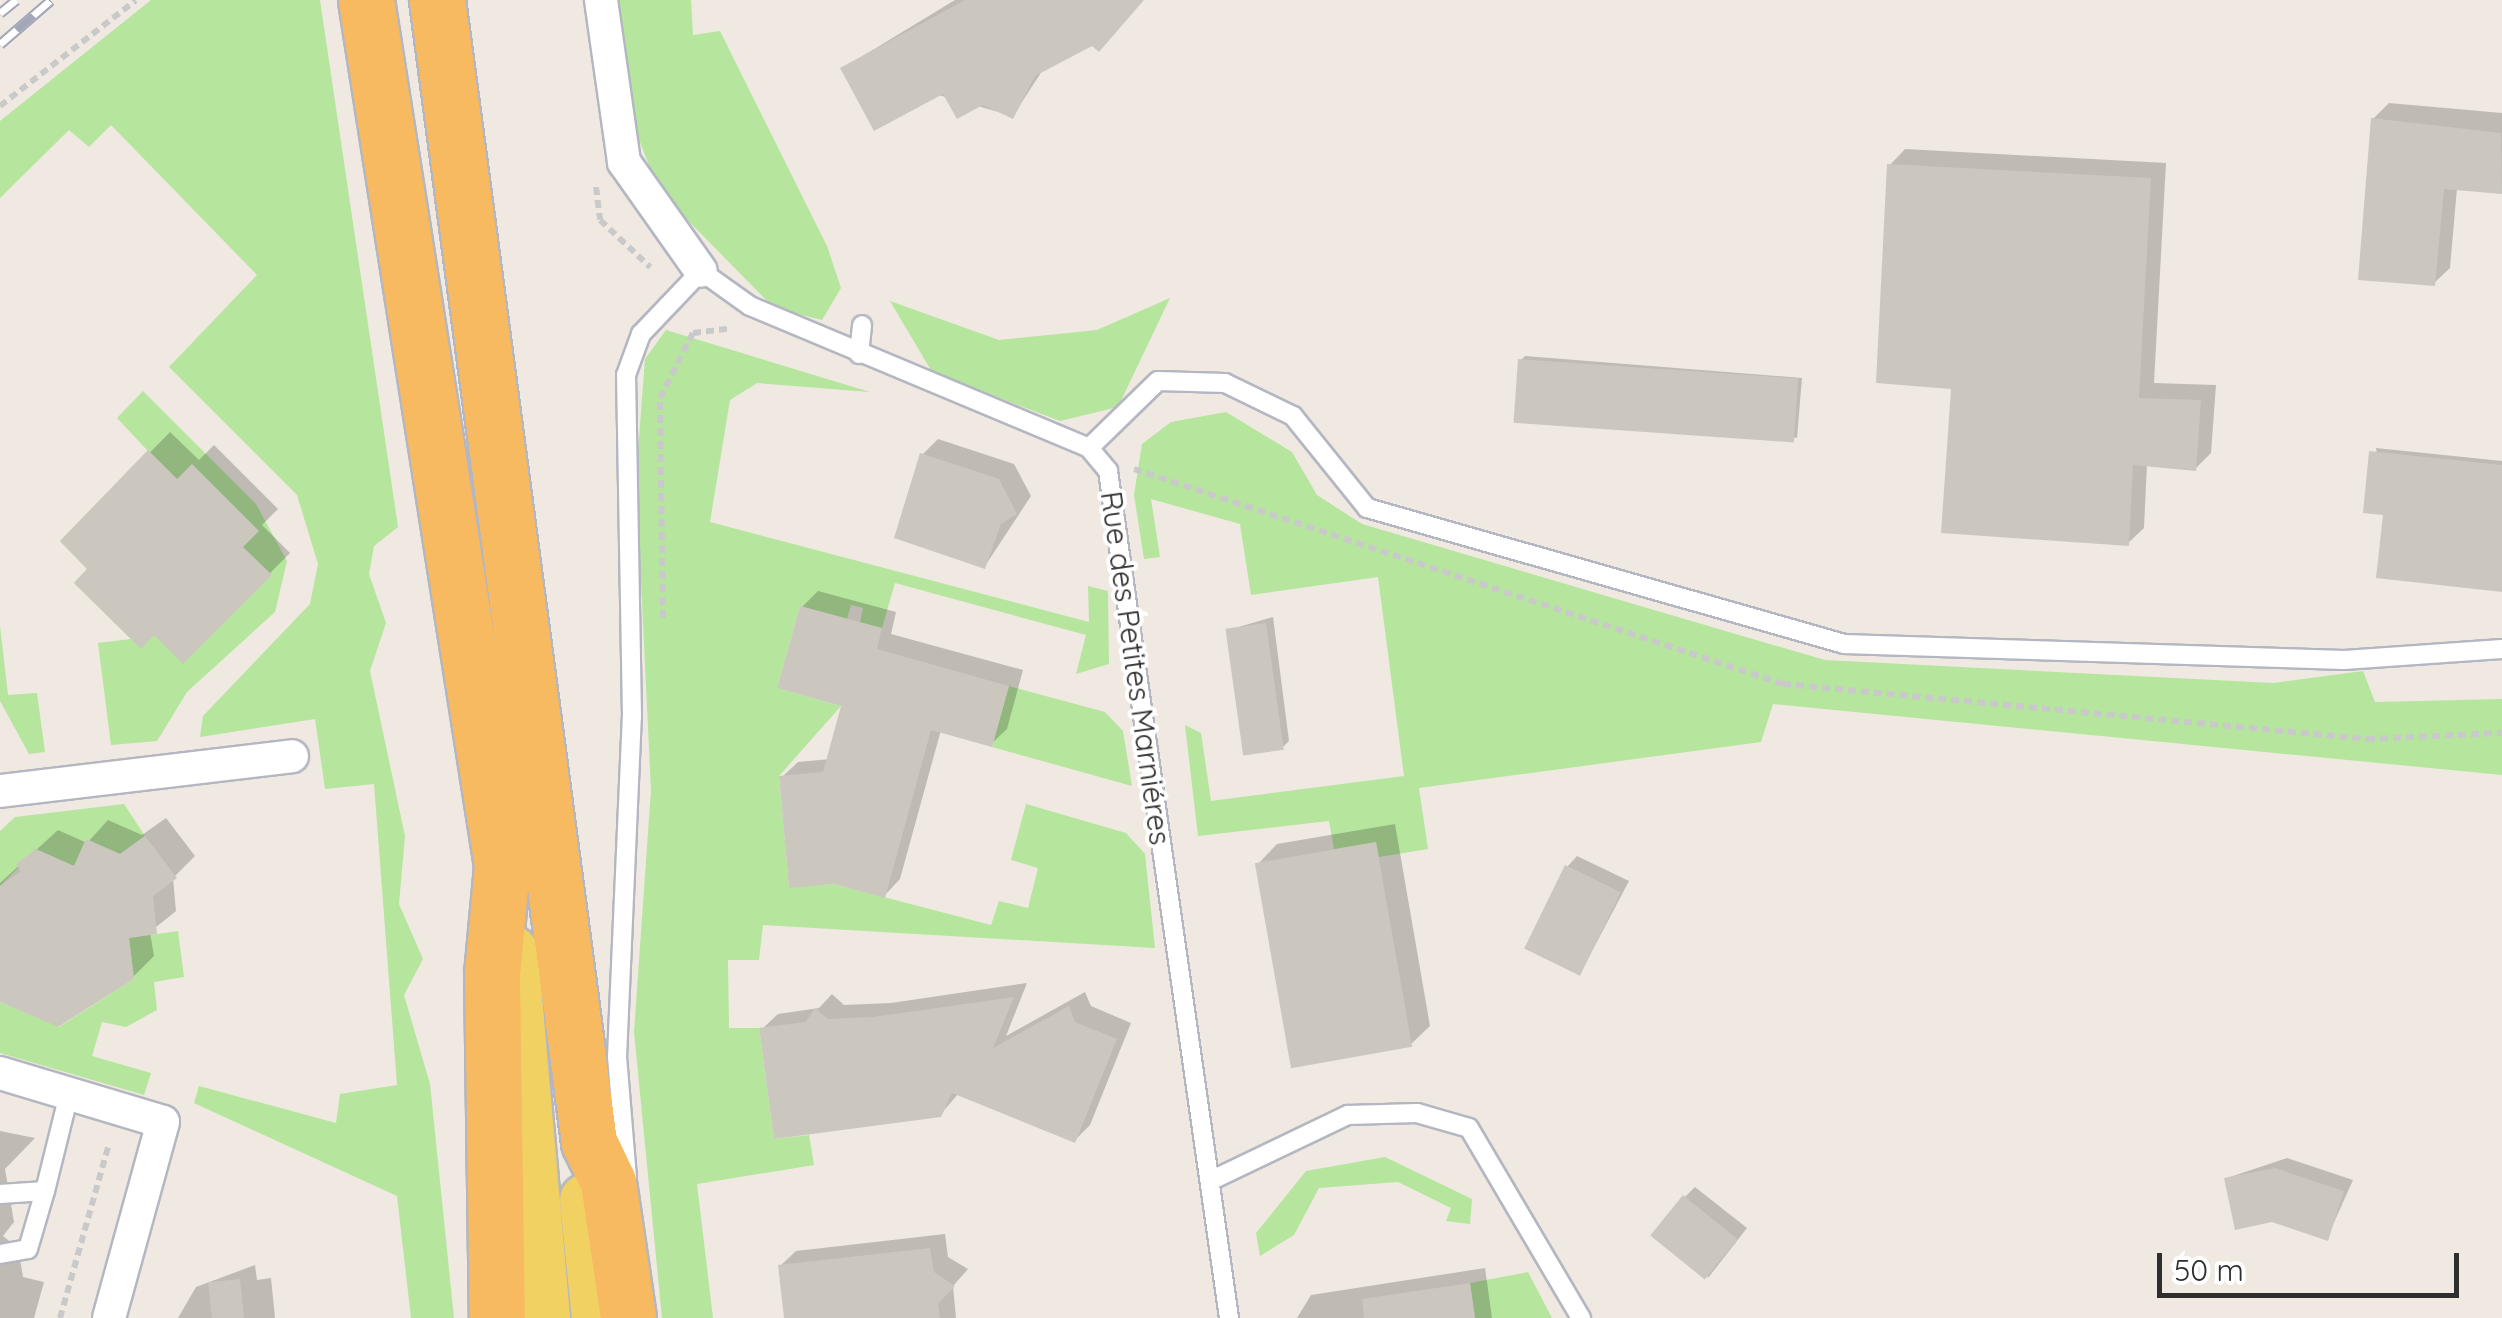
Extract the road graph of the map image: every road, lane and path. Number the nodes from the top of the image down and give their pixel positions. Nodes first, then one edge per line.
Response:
1 (136, 0) edge
2 (366, 0) edge
3 (437, 0) edge
4 (601, 0) edge
5 (0, 106) edge
6 (701, 271) junction
7 (862, 325) dead end
8 (859, 354) junction
9 (1089, 448) junction
10 (2502, 649) edge
11 (292, 756) dead end
12 (0, 791) edge
13 (502, 866) junction
14 (0, 1074) edge
15 (69, 1094) junction
16 (119, 1109) junction
17 (589, 1142) junction
18 (1210, 1181) junction
19 (45, 1191) junction
20 (0, 1194) edge
21 (0, 1254) edge
22 (60, 1318) edge
23 (109, 1318) edge
24 (497, 1318) edge
25 (544, 1318) edge
26 (598, 1318) edge
27 (628, 1318) edge
28 (644, 1318) edge
29 (1229, 1318) edge
30 (1580, 1318) edge

1 - 5 path
2 - 13 highway
3 - 17 highway
4 - 6 street
6 - 8 lane
6 - 28 lane
7 - 8 lane
8 - 9 lane
9 - 10 lane
9 - 18 lane, Rue des Petites Marniéres
11 - 12 street
13 - 24 highway
13 - 25 main road
14 - 15 street
15 - 16 street
15 - 19 lane
16 - 22 path
16 - 23 street
17 - 26 main road
17 - 27 highway
18 - 29 lane, Rue des Petites Marniéres
18 - 30 lane
19 - 20 lane
19 - 21 lane

